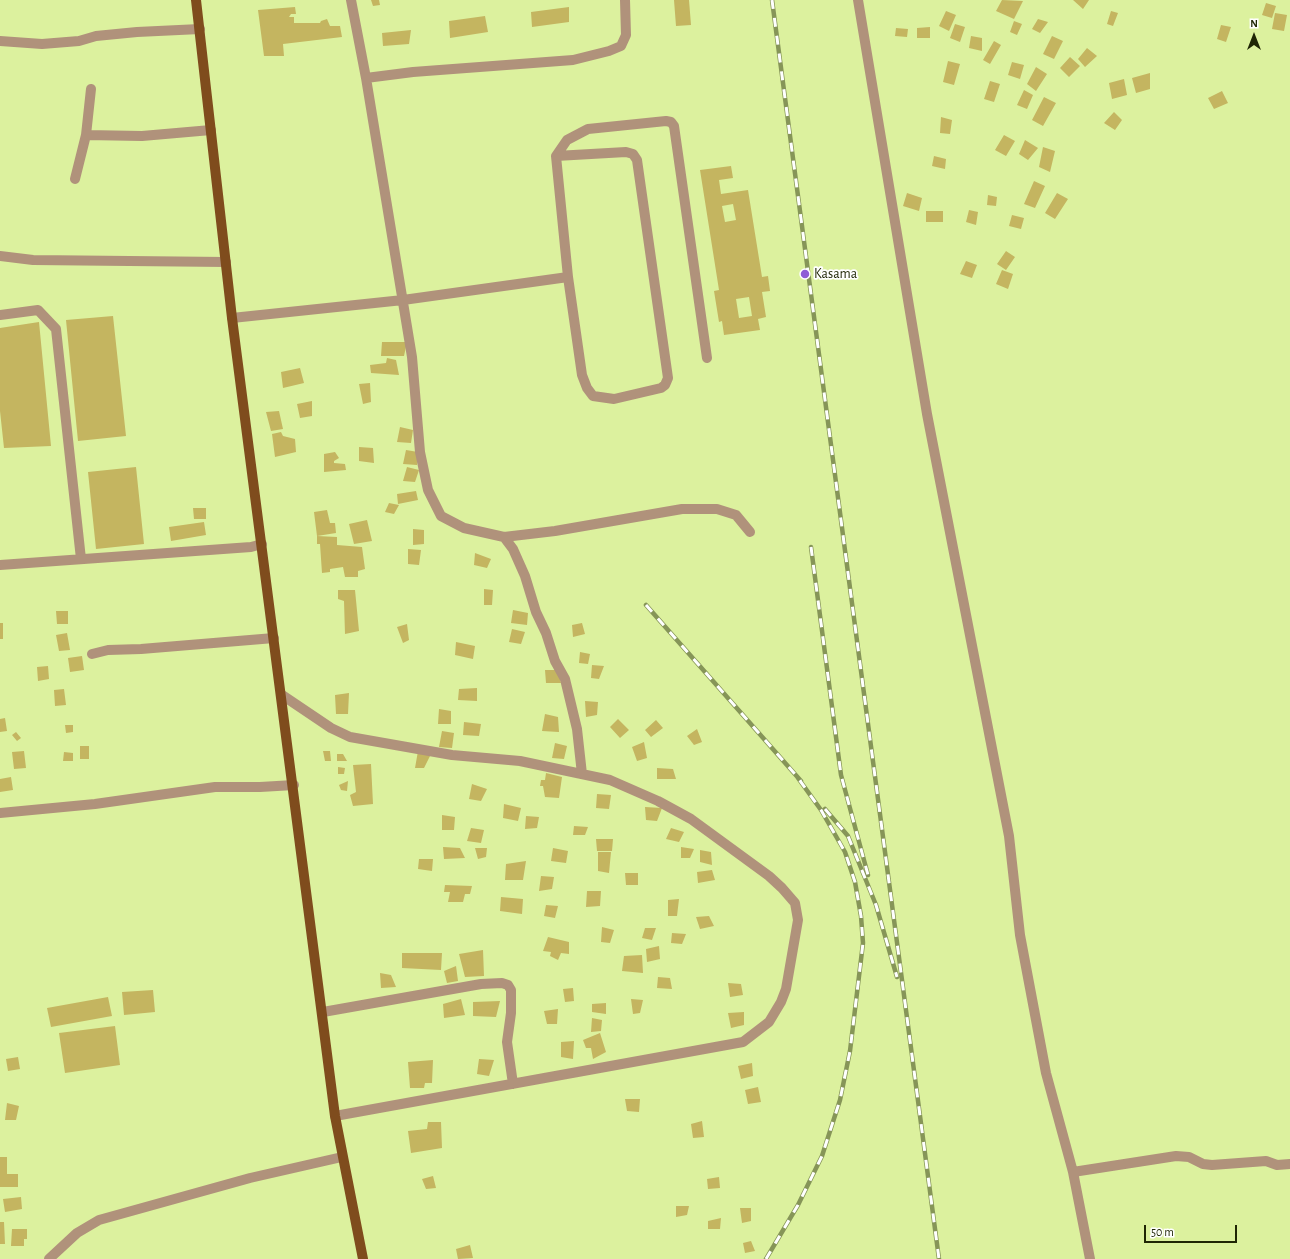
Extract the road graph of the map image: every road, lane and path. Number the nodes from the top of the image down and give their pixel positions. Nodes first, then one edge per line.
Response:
1 (196, 0) edge
2 (351, 0) edge
3 (625, 0) edge
4 (858, 0) edge
5 (200, 29) junction
6 (0, 41) edge
7 (366, 78) junction
8 (91, 89) dead end
9 (211, 130) junction
10 (86, 135) junction
11 (556, 156) junction
12 (75, 179) dead end
13 (0, 256) edge
14 (226, 262) junction
15 (568, 277) junction
16 (403, 300) junction
17 (0, 314) edge
18 (232, 318) junction
19 (707, 358) dead end
20 (750, 532) dead end
21 (504, 537) junction
22 (262, 544) junction
23 (81, 559) junction
24 (0, 565) edge
25 (274, 638) junction
26 (92, 654) dead end
27 (282, 694) junction
28 (582, 774) junction
29 (294, 785) junction
30 (0, 813) edge
31 (323, 1012) junction
32 (513, 1084) junction
33 (335, 1116) junction
34 (342, 1157) junction
35 (1290, 1164) edge
36 (1073, 1172) junction
37 (49, 1259) edge
38 (363, 1259) edge
39 (1090, 1259) edge

1 - 5 main road
2 - 7 street
3 - 7 street
4 - 36 street
5 - 6 street
5 - 9 main road
7 - 16 street
8 - 10 street
9 - 10 street
9 - 14 main road
10 - 12 street
11 - 15 street
11 - 15 street
11 - 19 street
13 - 14 street
14 - 18 main road
15 - 16 street
16 - 18 street
16 - 21 street
17 - 23 street
18 - 22 main road
20 - 21 street
21 - 28 street
22 - 23 street
22 - 25 main road
23 - 24 street
25 - 26 street
25 - 27 main road
27 - 28 street
27 - 29 main road
28 - 32 street
29 - 30 street
29 - 31 main road
31 - 32 street
31 - 33 main road
32 - 33 street
33 - 34 main road
34 - 37 street
34 - 38 main road
35 - 36 street
36 - 39 street

